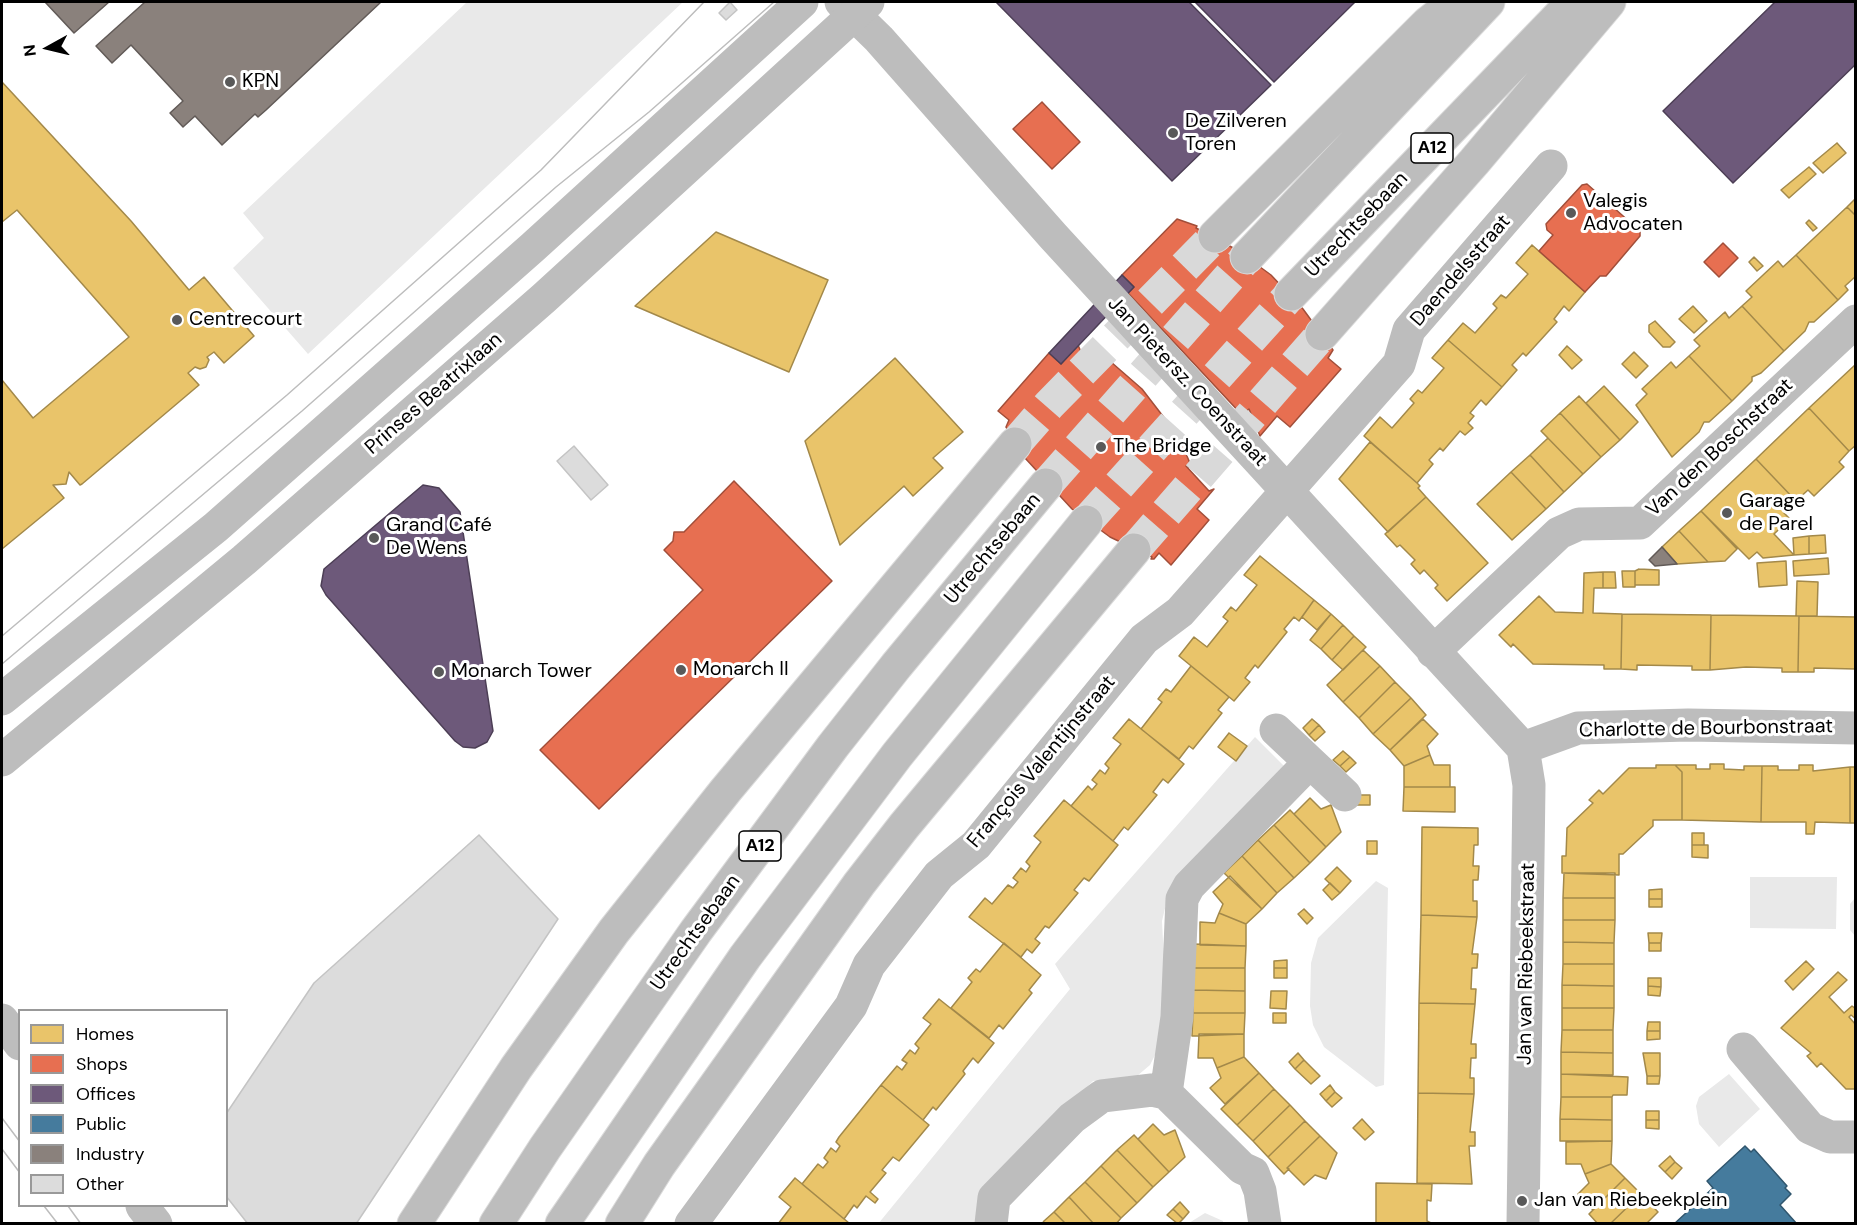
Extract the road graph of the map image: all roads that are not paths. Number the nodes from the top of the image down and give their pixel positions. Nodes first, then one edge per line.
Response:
1 (802, 2) edge
2 (1455, 2) edge
3 (1488, 2) edge
4 (1573, 2) edge
5 (1609, 2) edge
6 (854, 6) edge
7 (1551, 166) dead end
8 (1215, 237) tunnel mouth
9 (1247, 257) tunnel mouth
10 (1291, 294) tunnel mouth
11 (1856, 321) edge
12 (1322, 334) tunnel mouth
13 (1015, 444) tunnel mouth
14 (1046, 485) tunnel mouth
15 (1287, 491) junction
16 (1086, 522) tunnel mouth
17 (1134, 550) tunnel mouth
18 (1433, 652) junction
19 (2, 699) edge
20 (1856, 728) edge
21 (1276, 730) dead end
22 (1522, 748) junction
23 (2, 760) edge
24 (1310, 762) junction
25 (1345, 795) dead end
26 (2, 1020) edge
27 (18, 1041) edge
28 (1743, 1049) dead end
29 (1166, 1093) junction
30 (1856, 1137) edge
31 (143, 1207) edge
32 (156, 1224) edge
33 (414, 1224) edge
34 (496, 1224) edge
35 (562, 1224) edge
36 (622, 1224) edge
37 (691, 1224) edge
38 (991, 1224) edge
39 (1265, 1224) edge
40 (1524, 1224) edge

1 - 19 street
2 - 8 street
3 - 9 street
4 - 10 street, Utrechtsebaan / A12
5 - 12 street
6 - 15 street, Jan Pietersz. Coenstraat
6 - 23 street, Prinses Beatrixlaan
7 - 15 street, Daendelsstraat
11 - 18 street, Van den Boschstraat
13 - 33 street
14 - 34 street, Utrechtsebaan / A12
15 - 18 street, Jan Pietersz. Coenstraat
15 - 37 street, François Valentijnstraat
16 - 35 street, A12
17 - 36 street
18 - 22 street, Jan Pietersz. Coenstraat
20 - 22 street, Charlotte de Bourbonstraat
21 - 24 street
22 - 40 street, Jan van Riebeekstraat
24 - 25 street
24 - 29 street
26 - 27 street
28 - 30 street
29 - 38 street
29 - 39 street
31 - 32 street

